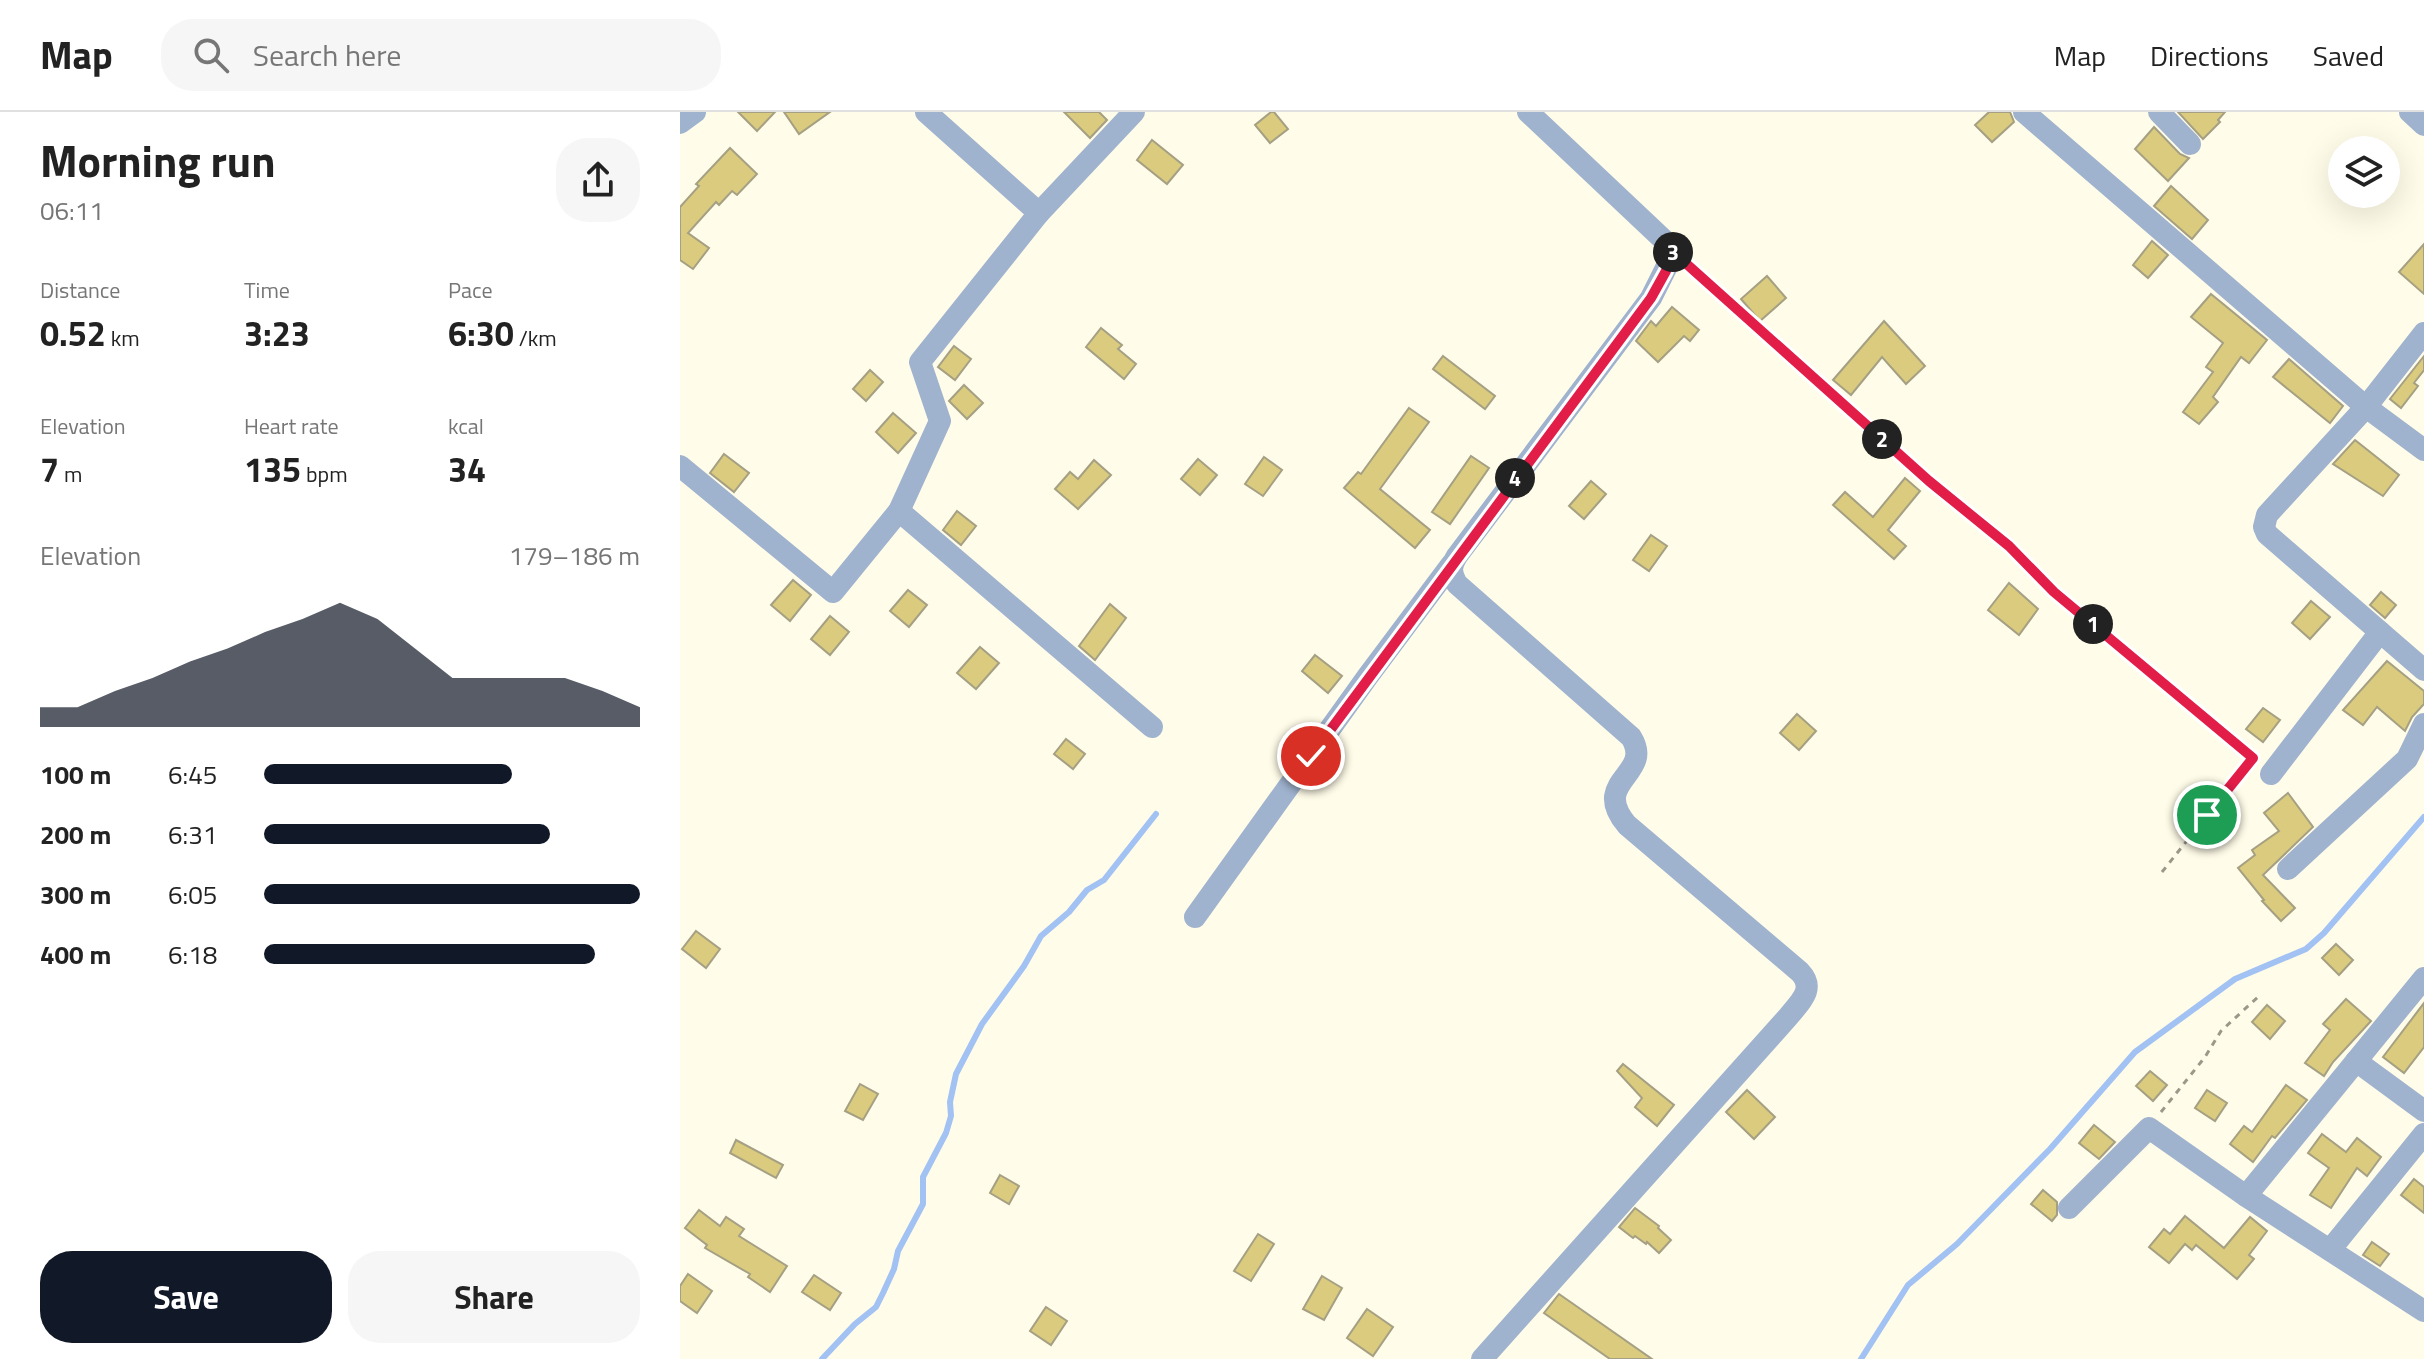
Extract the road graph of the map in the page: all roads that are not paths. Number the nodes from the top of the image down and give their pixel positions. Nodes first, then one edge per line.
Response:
1 (695, 112) edge
2 (926, 112) edge
3 (1134, 112) edge
4 (1528, 112) edge
5 (2024, 112) edge
6 (2159, 112) edge
7 (2410, 112) edge
8 (680, 123) edge
9 (2424, 125) edge
10 (2190, 144) dead end
11 (1039, 213) junction
12 (2423, 336) edge
13 (2366, 407) junction
14 (2424, 450) edge
15 (680, 466) edge
16 (899, 511) junction
17 (1451, 565) junction
18 (2380, 632) junction
19 (2424, 670) edge
20 (2424, 724) edge
21 (1152, 727) dead end
22 (2271, 774) road end
23 (2288, 869) dead end
24 (1195, 917) dead end
25 (2424, 978) edge
26 (2356, 1061) junction
27 (2424, 1111) edge
28 (2424, 1134) edge
29 (2246, 1196) junction
30 (2069, 1208) dead end
31 (2330, 1250) junction
32 (2424, 1311) edge
33 (1482, 1359) edge

1 - 8 street
2 - 11 street
3 - 11 street
4 - 17 street
5 - 13 street
6 - 10 street
7 - 9 street
11 - 16 street
12 - 13 street
13 - 14 street
13 - 18 street
15 - 16 street
16 - 21 street
17 - 24 street
17 - 33 street
18 - 19 street
18 - 22 street
20 - 23 street
25 - 26 street
26 - 27 street
26 - 29 street
28 - 31 street
29 - 30 street
29 - 31 street
31 - 32 street

